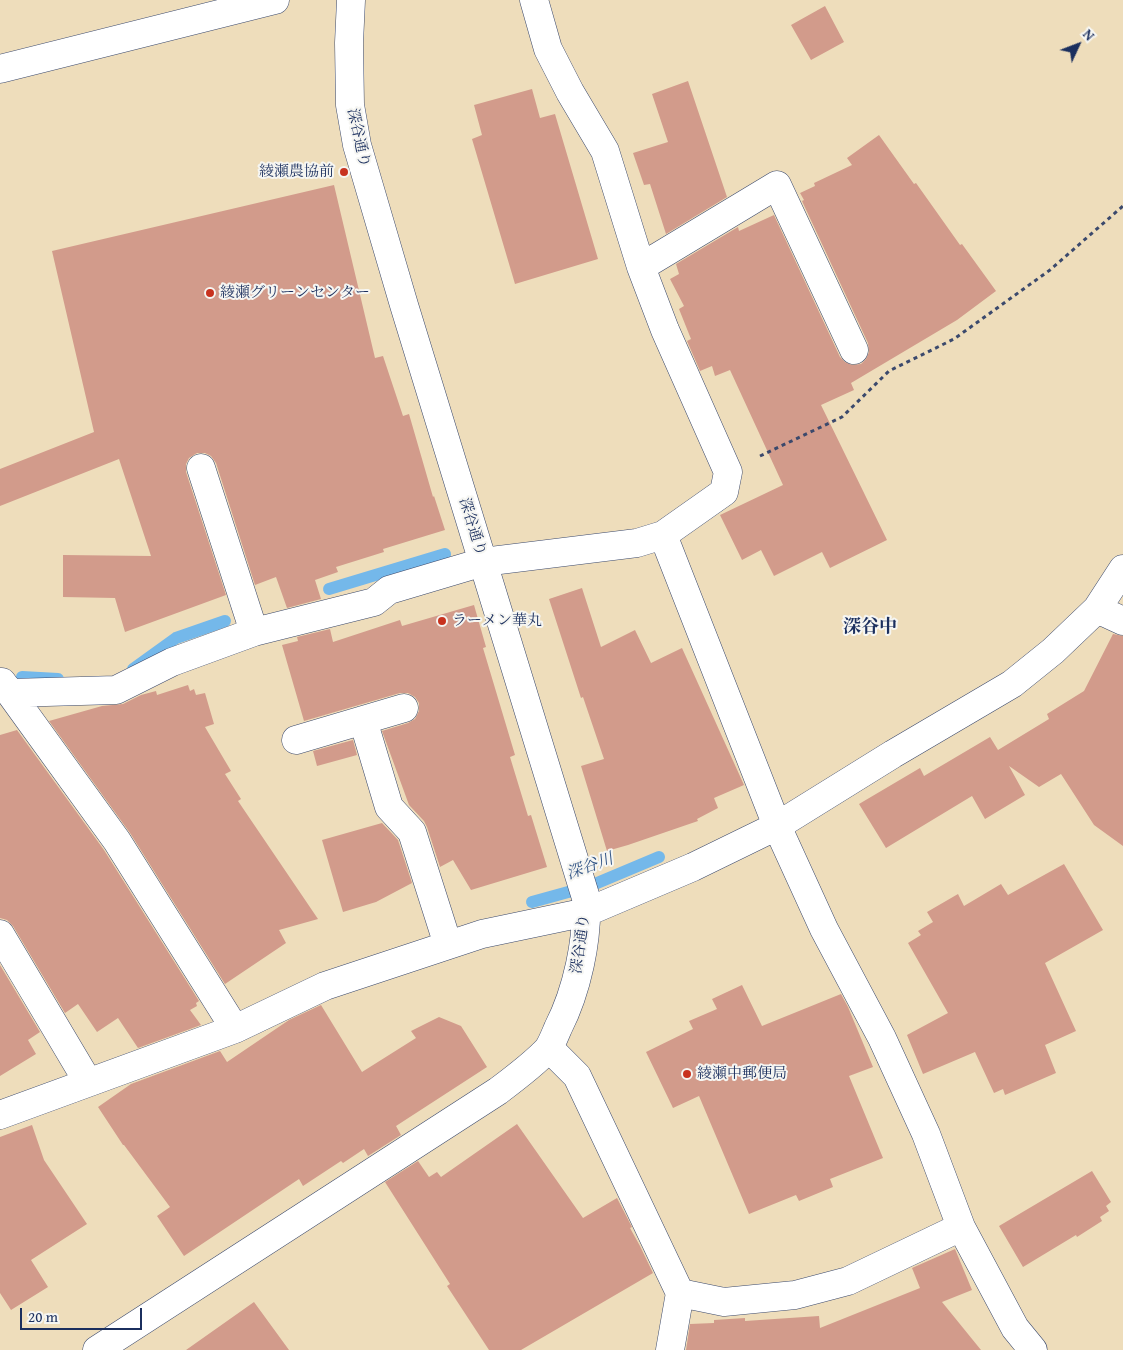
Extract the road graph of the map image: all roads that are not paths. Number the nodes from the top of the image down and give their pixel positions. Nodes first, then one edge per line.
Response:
1 (275, 0) edge
2 (351, 0) edge
3 (534, 0) edge
4 (0, 69) edge
5 (642, 267) junction
6 (854, 350) dead end
7 (200, 468) dead end
8 (663, 534) junction
9 (483, 562) junction
10 (1123, 569) edge
11 (1097, 609) junction
12 (1123, 621) edge
13 (254, 632) junction
14 (6, 686) edge
15 (404, 708) dead end
16 (363, 720) junction
17 (296, 740) dead end
18 (777, 826) junction
19 (584, 895) junction
20 (0, 934) edge
21 (448, 945) junction
22 (235, 1029) junction
23 (549, 1048) junction
24 (88, 1082) junction
25 (0, 1115) edge
26 (961, 1227) junction
27 (680, 1292) junction
28 (97, 1350) edge
29 (670, 1350) edge
30 (1033, 1350) edge

1 - 4 street
2 - 9 street, 深谷通り
3 - 5 street
5 - 6 street
5 - 8 street
7 - 13 street
8 - 9 street
8 - 18 street
9 - 13 street
9 - 19 street, 深谷通り
10 - 11 street
11 - 12 street
11 - 18 street
13 - 14 street
14 - 22 street
15 - 16 street
16 - 17 street
16 - 21 street
18 - 19 street
18 - 26 street
19 - 21 street
19 - 23 street, 深谷通り
20 - 24 street
21 - 22 street
22 - 24 street
23 - 27 street
23 - 28 street
24 - 25 street
26 - 27 street
26 - 30 street
27 - 29 street

